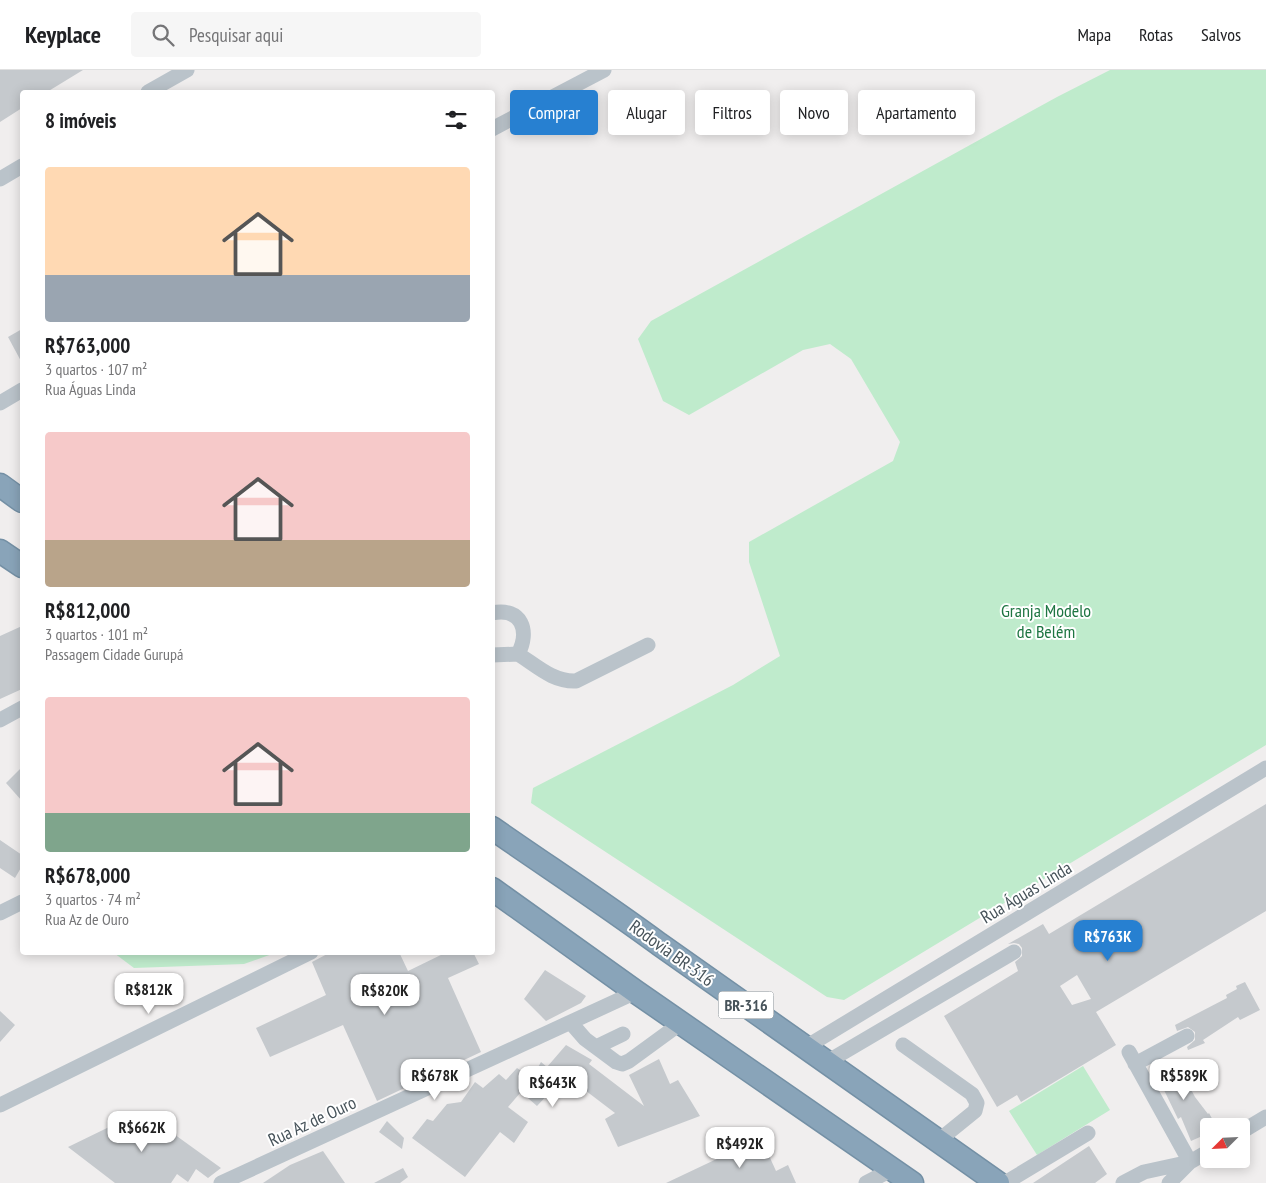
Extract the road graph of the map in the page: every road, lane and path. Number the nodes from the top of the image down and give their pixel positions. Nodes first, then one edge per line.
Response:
1 (187, 70) edge
2 (604, 70) edge
3 (152, 90) edge
4 (495, 127) edge
5 (20, 167) edge
6 (0, 179) edge
7 (20, 391) edge
8 (0, 403) edge
9 (0, 485) edge
10 (20, 500) edge
11 (0, 551) edge
12 (20, 565) edge
13 (495, 612) edge
14 (648, 645) dead end
15 (518, 654) junction
16 (495, 655) edge
17 (20, 709) edge
18 (0, 720) edge
19 (1266, 768) edge
20 (495, 830) edge
21 (495, 891) edge
22 (20, 903) edge
23 (0, 913) edge
24 (1014, 952) dead end
25 (305, 955) edge
26 (636, 992) junction
27 (571, 1022) junction
28 (681, 1023) junction
29 (622, 1034) dead end
30 (1187, 1036) dead end
31 (903, 1045) dead end
32 (596, 1047) junction
33 (806, 1047) junction
34 (827, 1062) junction
35 (0, 1105) edge
36 (1266, 1117) edge
37 (1250, 1127) edge
38 (1088, 1133) dead end
39 (938, 1141) junction
40 (1200, 1156) edge
41 (1190, 1162) junction
42 (893, 1169) junction
43 (986, 1179) edge
44 (221, 1183) edge
45 (866, 1183) edge
46 (912, 1183) edge
47 (1005, 1183) edge
48 (1123, 1183) edge
49 (1169, 1183) edge

1 - 3 street
2 - 4 street
5 - 6 street
7 - 8 street
9 - 10 highway
11 - 12 highway
13 - 15 street
14 - 15 street
15 - 16 street
17 - 18 street
19 - 33 street, Rua Águas Linda
20 - 33 highway, Rodovia BR-316 / BR-316
21 - 26 highway, BR-316
22 - 23 street
24 - 34 street
25 - 35 street
26 - 27 street, Rua Az de Ouro
26 - 28 highway, BR-316
27 - 32 street
27 - 44 street, Rua Az de Ouro
28 - 32 street
28 - 42 highway, BR-316
29 - 32 street
30 - 41 street
31 - 39 street
33 - 34 highway, Rodovia BR-316 / BR-316
34 - 39 highway, Rodovia BR-316 / BR-316
36 - 37 street
38 - 47 street
39 - 43 highway, Rodovia BR-316 / BR-316
40 - 41 street
41 - 48 street
41 - 49 street
42 - 45 street
42 - 46 highway, BR-316

